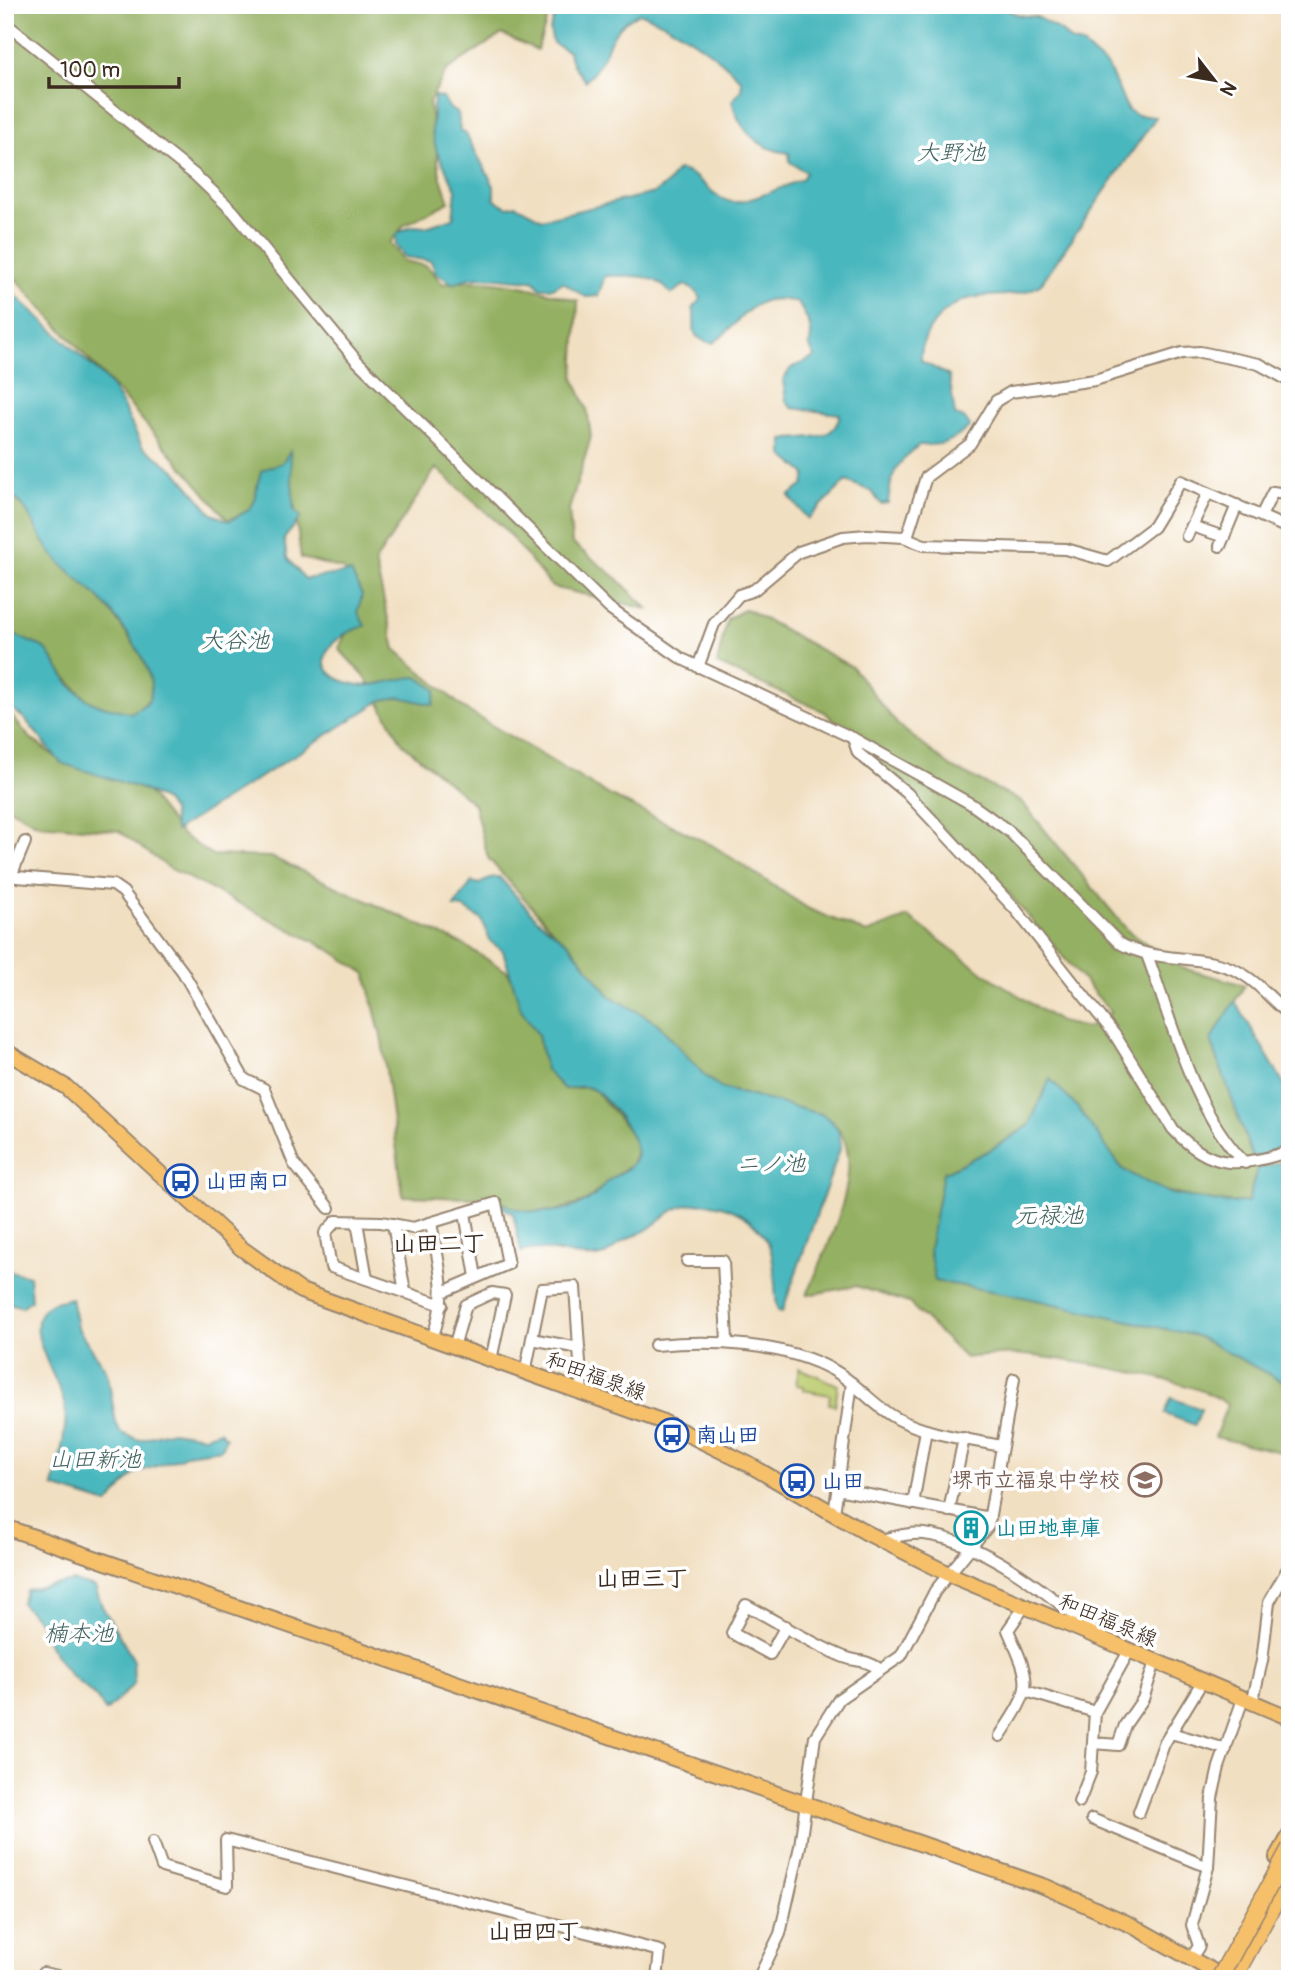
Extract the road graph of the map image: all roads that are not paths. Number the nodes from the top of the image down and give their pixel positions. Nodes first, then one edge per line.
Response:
1 (5, 23) edge
2 (1290, 381) edge
3 (1208, 493) junction
4 (1290, 495) edge
5 (1237, 505) junction
6 (1262, 514) junction
7 (1290, 529) edge
8 (904, 537) junction
9 (698, 667) junction
10 (853, 738) junction
11 (24, 842) dead end
12 (8, 876) edge
13 (1147, 955) junction
14 (1290, 1015) edge
15 (5, 1051) edge
16 (1290, 1152) edge
17 (1245, 1163) junction
18 (329, 1208) dead end
19 (465, 1213) junction
20 (357, 1222) junction
21 (431, 1223) junction
22 (393, 1224) junction
23 (687, 1261) dead end
24 (476, 1277) junction
25 (367, 1279) junction
26 (404, 1292) junction
27 (443, 1292) junction
28 (442, 1305) junction
29 (432, 1339) junction
30 (532, 1339) junction
31 (727, 1341) junction
32 (655, 1345) dead end
33 (454, 1347) junction
34 (579, 1348) junction
35 (491, 1360) junction
36 (525, 1373) junction
37 (1014, 1379) dead end
38 (852, 1383) junction
39 (582, 1393) junction
40 (926, 1430) junction
41 (964, 1438) junction
42 (1002, 1446) junction
43 (837, 1489) junction
44 (913, 1504) junction
45 (949, 1511) junction
46 (834, 1514) junction
47 (990, 1518) junction
48 (5, 1527) edge
49 (881, 1540) junction
50 (971, 1549) junction
51 (1290, 1565) edge
52 (951, 1574) junction
53 (1024, 1606) junction
54 (786, 1626) junction
55 (1108, 1642) junction
56 (1129, 1651) junction
57 (1155, 1662) junction
58 (880, 1669) junction
59 (1202, 1682) junction
60 (1026, 1691) junction
61 (1248, 1701) junction
62 (1095, 1712) junction
63 (1290, 1718) edge
64 (1171, 1733) junction
65 (1000, 1735) dead end
66 (1093, 1743) junction
67 (1226, 1749) junction
68 (1079, 1802) dead end
69 (805, 1803) junction
70 (1139, 1812) dead end
71 (1091, 1819) dead end
72 (1290, 1835) edge
73 (153, 1842) dead end
74 (1290, 1848) edge
75 (1208, 1867) junction
76 (1290, 1874) edge
77 (1290, 1889) edge
78 (1191, 1960) junction
79 (43, 1973) dead end
80 (1217, 1978) edge
81 (73, 1979) edge
82 (657, 1979) edge
83 (758, 1979) edge
84 (1233, 1979) edge
85 (1242, 1979) edge

1 - 9 street
2 - 8 street
3 - 5 street
3 - 5 street
3 - 8 street
4 - 6 street
5 - 6 street
6 - 7 street
8 - 9 street
9 - 10 street
10 - 13 street
10 - 17 street
11 - 12 street
12 - 18 street
13 - 14 street
13 - 17 street
15 - 29 main road, 和田福泉線
16 - 17 street
19 - 21 street
19 - 24 street
19 - 24 street
20 - 22 street
20 - 25 street
20 - 25 street
21 - 22 street
21 - 27 street
22 - 26 street
23 - 31 street
24 - 27 street
25 - 26 street
26 - 28 street
27 - 28 street
28 - 29 street
29 - 33 main road, 和田福泉線
30 - 34 street
30 - 34 street
30 - 36 street
31 - 32 street
31 - 38 street
33 - 35 main road, 和田福泉線
33 - 35 street
34 - 39 street
35 - 36 main road, 和田福泉線
36 - 39 main road, 和田福泉線
37 - 42 street
38 - 40 street
38 - 43 street
39 - 46 main road, 和田福泉線
40 - 41 street
40 - 44 street
41 - 42 street
41 - 45 street
42 - 47 street
43 - 44 street
43 - 46 street
44 - 45 street
45 - 47 street
46 - 49 main road, 和田福泉線
47 - 50 street
48 - 69 main road
49 - 50 street
49 - 52 main road, 和田福泉線
50 - 52 street
50 - 55 street
51 - 61 street
52 - 53 main road, 和田福泉線
52 - 58 street
53 - 55 main road, 和田福泉線
53 - 60 street
54 - 54 street
54 - 58 street
55 - 56 main road, 和田福泉線
56 - 57 main road, 和田福泉線
56 - 62 street
57 - 59 main road, 和田福泉線
57 - 66 street
58 - 69 street
59 - 61 main road, 和田福泉線
59 - 64 street
60 - 62 street
60 - 65 street
61 - 63 main road, 和田福泉線
61 - 67 street
62 - 66 street
64 - 67 street
64 - 70 street
66 - 68 street
67 - 75 street
69 - 78 main road
69 - 83 street
71 - 75 street
72 - 80 main road
73 - 82 street
74 - 80 highway, bridge
75 - 78 street
76 - 84 highway
77 - 85 main road
78 - 80 main road
79 - 81 street

